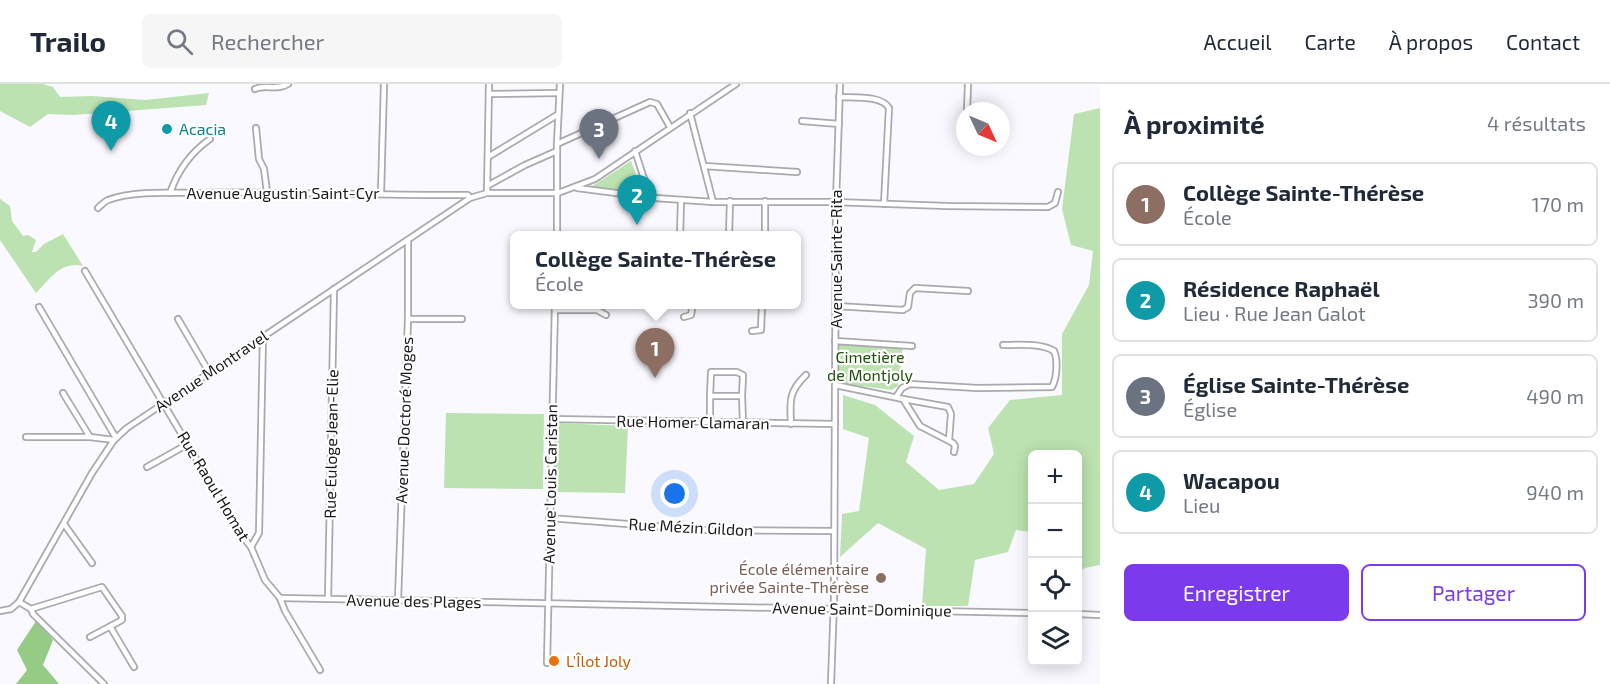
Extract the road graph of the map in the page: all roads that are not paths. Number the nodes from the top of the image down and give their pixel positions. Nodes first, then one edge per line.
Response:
1 (288, 84) edge
2 (384, 84) edge
3 (489, 84) edge
4 (560, 84) edge
5 (736, 84) edge
6 (840, 84) edge
7 (968, 84) edge
8 (255, 89) dead end
9 (559, 93) junction
10 (489, 94) junction
11 (839, 97) junction
12 (967, 102) edge
13 (690, 113) junction
14 (557, 115) junction
15 (802, 121) dead end
16 (839, 124) junction
17 (670, 127) junction
18 (256, 128) dead end
19 (210, 139) dead end
20 (556, 144) junction
21 (557, 151) junction
22 (635, 151) junction
23 (488, 157) junction
24 (704, 166) junction
25 (797, 172) dead end
26 (487, 186) junction
27 (575, 188) junction
28 (267, 192) junction
29 (1058, 192) dead end
30 (170, 193) junction
31 (381, 193) junction
32 (487, 193) junction
33 (558, 193) junction
34 (650, 197) junction
35 (470, 198) junction
36 (681, 200) junction
37 (730, 201) junction
38 (765, 201) junction
39 (713, 202) junction
40 (836, 202) junction
41 (884, 204) junction
42 (98, 208) dead end
43 (557, 231) edge
44 (680, 231) edge
45 (729, 231) edge
46 (765, 231) edge
47 (408, 240) junction
48 (85, 271) dead end
49 (334, 289) junction
50 (968, 291) dead end
51 (836, 306) junction
52 (39, 307) dead end
53 (555, 309) edge
54 (583, 309) edge
55 (693, 309) edge
56 (762, 309) edge
57 (606, 315) dead end
58 (684, 317) dead end
59 (178, 319) dead end
60 (408, 319) junction
61 (462, 319) dead end
62 (752, 331) dead end
63 (263, 336) junction
64 (836, 341) junction
65 (1004, 345) dead end
66 (912, 346) dead end
67 (208, 372) junction
68 (806, 375) dead end
69 (835, 387) junction
70 (63, 393) dead end
71 (710, 396) junction
72 (742, 396) junction
73 (896, 397) junction
74 (903, 399) junction
75 (163, 402) junction
76 (551, 419) junction
77 (710, 423) junction
78 (742, 423) junction
79 (790, 424) junction
80 (835, 424) junction
81 (26, 437) dead end
82 (90, 437) junction
83 (115, 439) junction
84 (949, 440) junction
85 (188, 444) junction
86 (954, 452) dead end
87 (147, 467) dead end
88 (549, 518) junction
89 (64, 524) junction
90 (834, 531) junction
91 (251, 547) junction
92 (92, 563) dead end
93 (280, 597) junction
94 (328, 599) junction
95 (398, 600) junction
96 (19, 602) junction
97 (547, 604) junction
98 (833, 608) junction
99 (31, 609) junction
100 (0, 611) edge
101 (1028, 613) edge
102 (1082, 614) edge
103 (1100, 615) edge
104 (111, 628) junction
105 (90, 638) dead end
106 (547, 663) dead end
107 (135, 667) dead end
108 (320, 670) dead end
109 (831, 683) edge
110 (104, 684) edge

1 - 8 street
2 - 31 street
3 - 10 street
4 - 9 street
5 - 13 street
6 - 11 street, Avenue Sainte-Rita
7 - 12 street
9 - 10 street
9 - 14 street
10 - 23 street
11 - 16 street, Avenue Sainte-Rita
11 - 41 street
13 - 17 street
13 - 24 street
14 - 20 street
14 - 23 street
15 - 16 street
16 - 40 street, Avenue Sainte-Rita
17 - 20 street
17 - 22 street
18 - 28 street
19 - 30 street
20 - 21 street
21 - 26 street
21 - 33 street
22 - 27 street
22 - 34 street
23 - 26 street
24 - 25 street
24 - 39 street
26 - 32 street
27 - 33 street, Avenue Montravel
27 - 34 street
28 - 30 street, Avenue Augustin Saint-Cyr
28 - 31 street, Avenue Augustin Saint-Cyr
29 - 41 street
30 - 42 street, Avenue Augustin Saint-Cyr
31 - 35 street, Avenue Augustin Saint-Cyr
32 - 33 street, Avenue Montravel
32 - 35 street, Avenue Montravel
33 - 43 street
34 - 36 street
35 - 47 street, Avenue Montravel
36 - 39 street
36 - 44 street
37 - 38 street
37 - 39 street
37 - 45 street
38 - 40 street
38 - 46 street
40 - 41 street
40 - 51 street, Avenue Sainte-Rita
47 - 49 street, Avenue Montravel
47 - 60 street, Avenue Doctoré Moges
48 - 75 street, Rue Raoul Homat
49 - 63 street, Avenue Montravel
49 - 94 street, Rue Euloge Jean-Elie
50 - 51 street
51 - 64 street, Avenue Sainte-Rita
52 - 83 street
53 - 76 street, Avenue Louis Caristan
54 - 57 street
55 - 58 street
56 - 62 street
59 - 67 street
60 - 61 street
60 - 95 street, Avenue Doctoré Moges
63 - 67 street, Avenue Montravel
63 - 91 street
64 - 66 street
64 - 69 street, Avenue Sainte-Rita
65 - 73 street
67 - 75 street, Avenue Montravel
68 - 79 street
69 - 73 street
69 - 80 street, Avenue Sainte-Rita
70 - 82 street
71 - 72 street
71 - 72 street
71 - 77 street
72 - 78 street
73 - 74 street
74 - 84 street
74 - 84 street
75 - 83 street, Avenue Montravel
75 - 85 street, Rue Raoul Homat
76 - 77 street, Rue Homer Clamaran
76 - 88 street, Avenue Louis Caristan
77 - 78 street, Rue Homer Clamaran
78 - 79 street, Rue Homer Clamaran
79 - 80 street, Rue Homer Clamaran
80 - 90 street, Avenue Sainte-Rita
81 - 82 street
82 - 83 street
83 - 89 street, Avenue Montravel
84 - 86 street
85 - 87 street
85 - 91 street, Rue Raoul Homat
88 - 90 street, Rue Mézin Gildon
88 - 97 street, Avenue Louis Caristan
89 - 92 street
89 - 96 street, Avenue Montravel
90 - 98 street, Avenue Sainte-Rita
91 - 93 street, Rue Raoul Homat
93 - 94 street, Avenue des Plages
93 - 108 street, Rue Raoul Homat
94 - 95 street, Avenue des Plages
95 - 97 street, Avenue des Plages
96 - 99 street
96 - 100 street
97 - 98 street, Avenue Saint-Dominique
97 - 106 street, Avenue Louis Caristan
98 - 101 street, Avenue Saint-Dominique
98 - 109 street, Avenue Sainte-Rita
99 - 104 street
99 - 110 street
102 - 103 street
104 - 105 street
104 - 107 street

